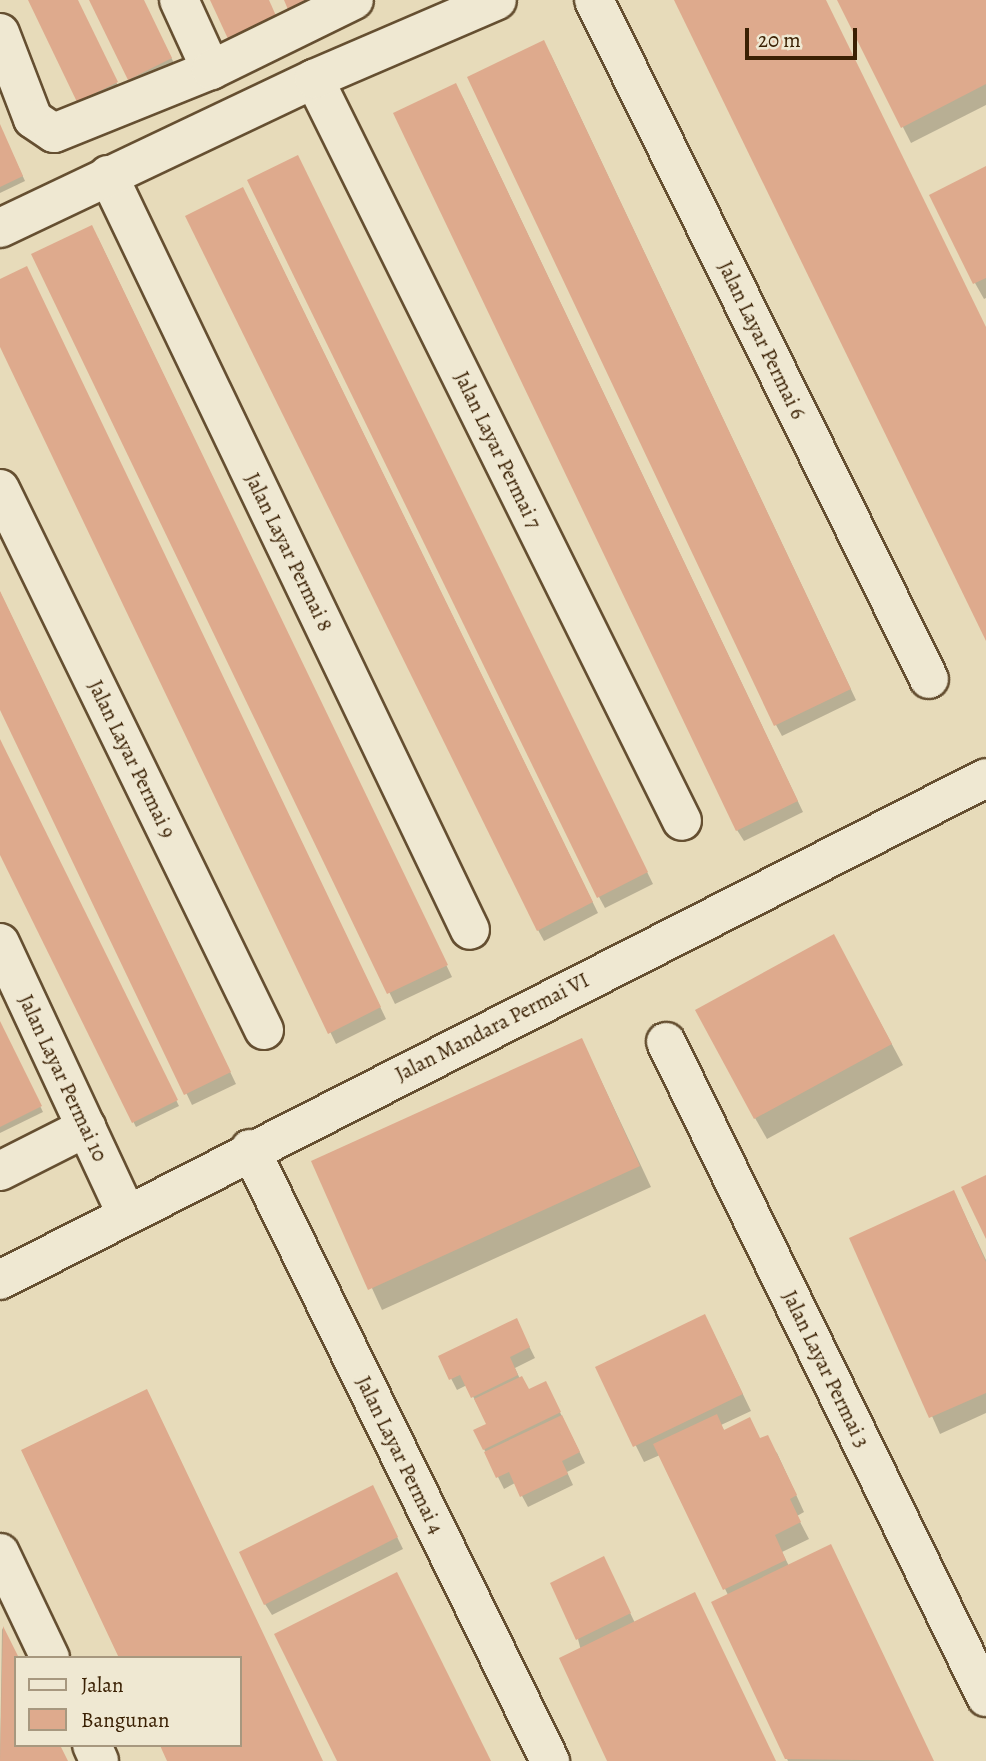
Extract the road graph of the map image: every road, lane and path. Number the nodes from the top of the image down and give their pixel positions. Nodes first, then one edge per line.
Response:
1 (179, 0) edge
2 (354, 0) edge
3 (496, 0) edge
4 (594, 0) edge
5 (0, 33) edge
6 (255, 48) junction
7 (211, 70) junction
8 (314, 79) junction
9 (275, 97) junction
10 (108, 175) junction
11 (0, 228) edge
12 (0, 489) edge
13 (929, 679) dead end
14 (986, 778) edge
15 (682, 821) dead end
16 (470, 930) dead end
17 (0, 943) edge
18 (264, 1030) dead end
19 (666, 1042) dead end
20 (87, 1127) junction
21 (250, 1150) junction
22 (0, 1171) edge
23 (126, 1213) junction
24 (0, 1280) edge
25 (0, 1553) edge
26 (49, 1656) edge
27 (986, 1697) edge
28 (550, 1761) edge

1 - 7 street
2 - 6 street
3 - 8 street
4 - 13 street, Jalan Layar Permai 6
5 - 7 street
6 - 7 street
6 - 9 street
8 - 9 street
8 - 15 street, Jalan Layar Permai 7
9 - 10 street
10 - 11 street
10 - 16 street, Jalan Layar Permai 8
12 - 18 street, Jalan Layar Permai 9
14 - 21 street, Jalan Mandara Permai VI
17 - 20 street, Jalan Layar Permai 10
19 - 27 street, Jalan Layar Permai 3
20 - 22 street
20 - 23 street, Jalan Layar Permai 10
21 - 23 street, Jalan Mandara Permai VI
21 - 28 street, Jalan Layar Permai 4
23 - 24 street, Jalan Mandara Permai VI
25 - 26 street

